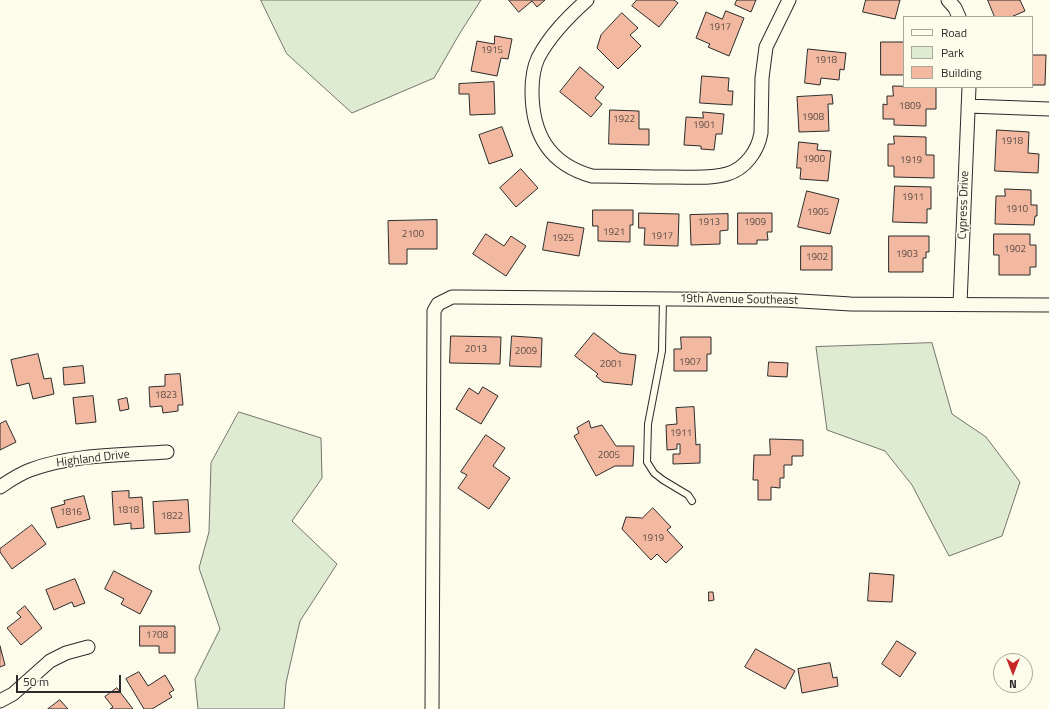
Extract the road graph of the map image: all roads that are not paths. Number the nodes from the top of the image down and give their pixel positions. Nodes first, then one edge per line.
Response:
1 (587, 0) edge
2 (789, 0) edge
3 (948, 0) edge
4 (959, 16) edge
5 (969, 88) edge
6 (968, 106) junction
7 (1049, 109) edge
8 (663, 299) junction
9 (960, 304) junction
10 (1049, 305) edge
11 (167, 452) dead end
12 (0, 487) edge
13 (692, 501) dead end
14 (88, 647) dead end
15 (0, 702) edge
16 (432, 709) edge

1 - 2 street
3 - 4 street
5 - 6 street, Cypress Drive
6 - 7 street
6 - 9 street, Cypress Drive
8 - 9 street, 19th Avenue Southeast
8 - 13 lane
8 - 16 street, 19th Avenue Southeast
9 - 10 street, 19th Avenue Southeast
11 - 12 street, Highland Drive
14 - 15 street

